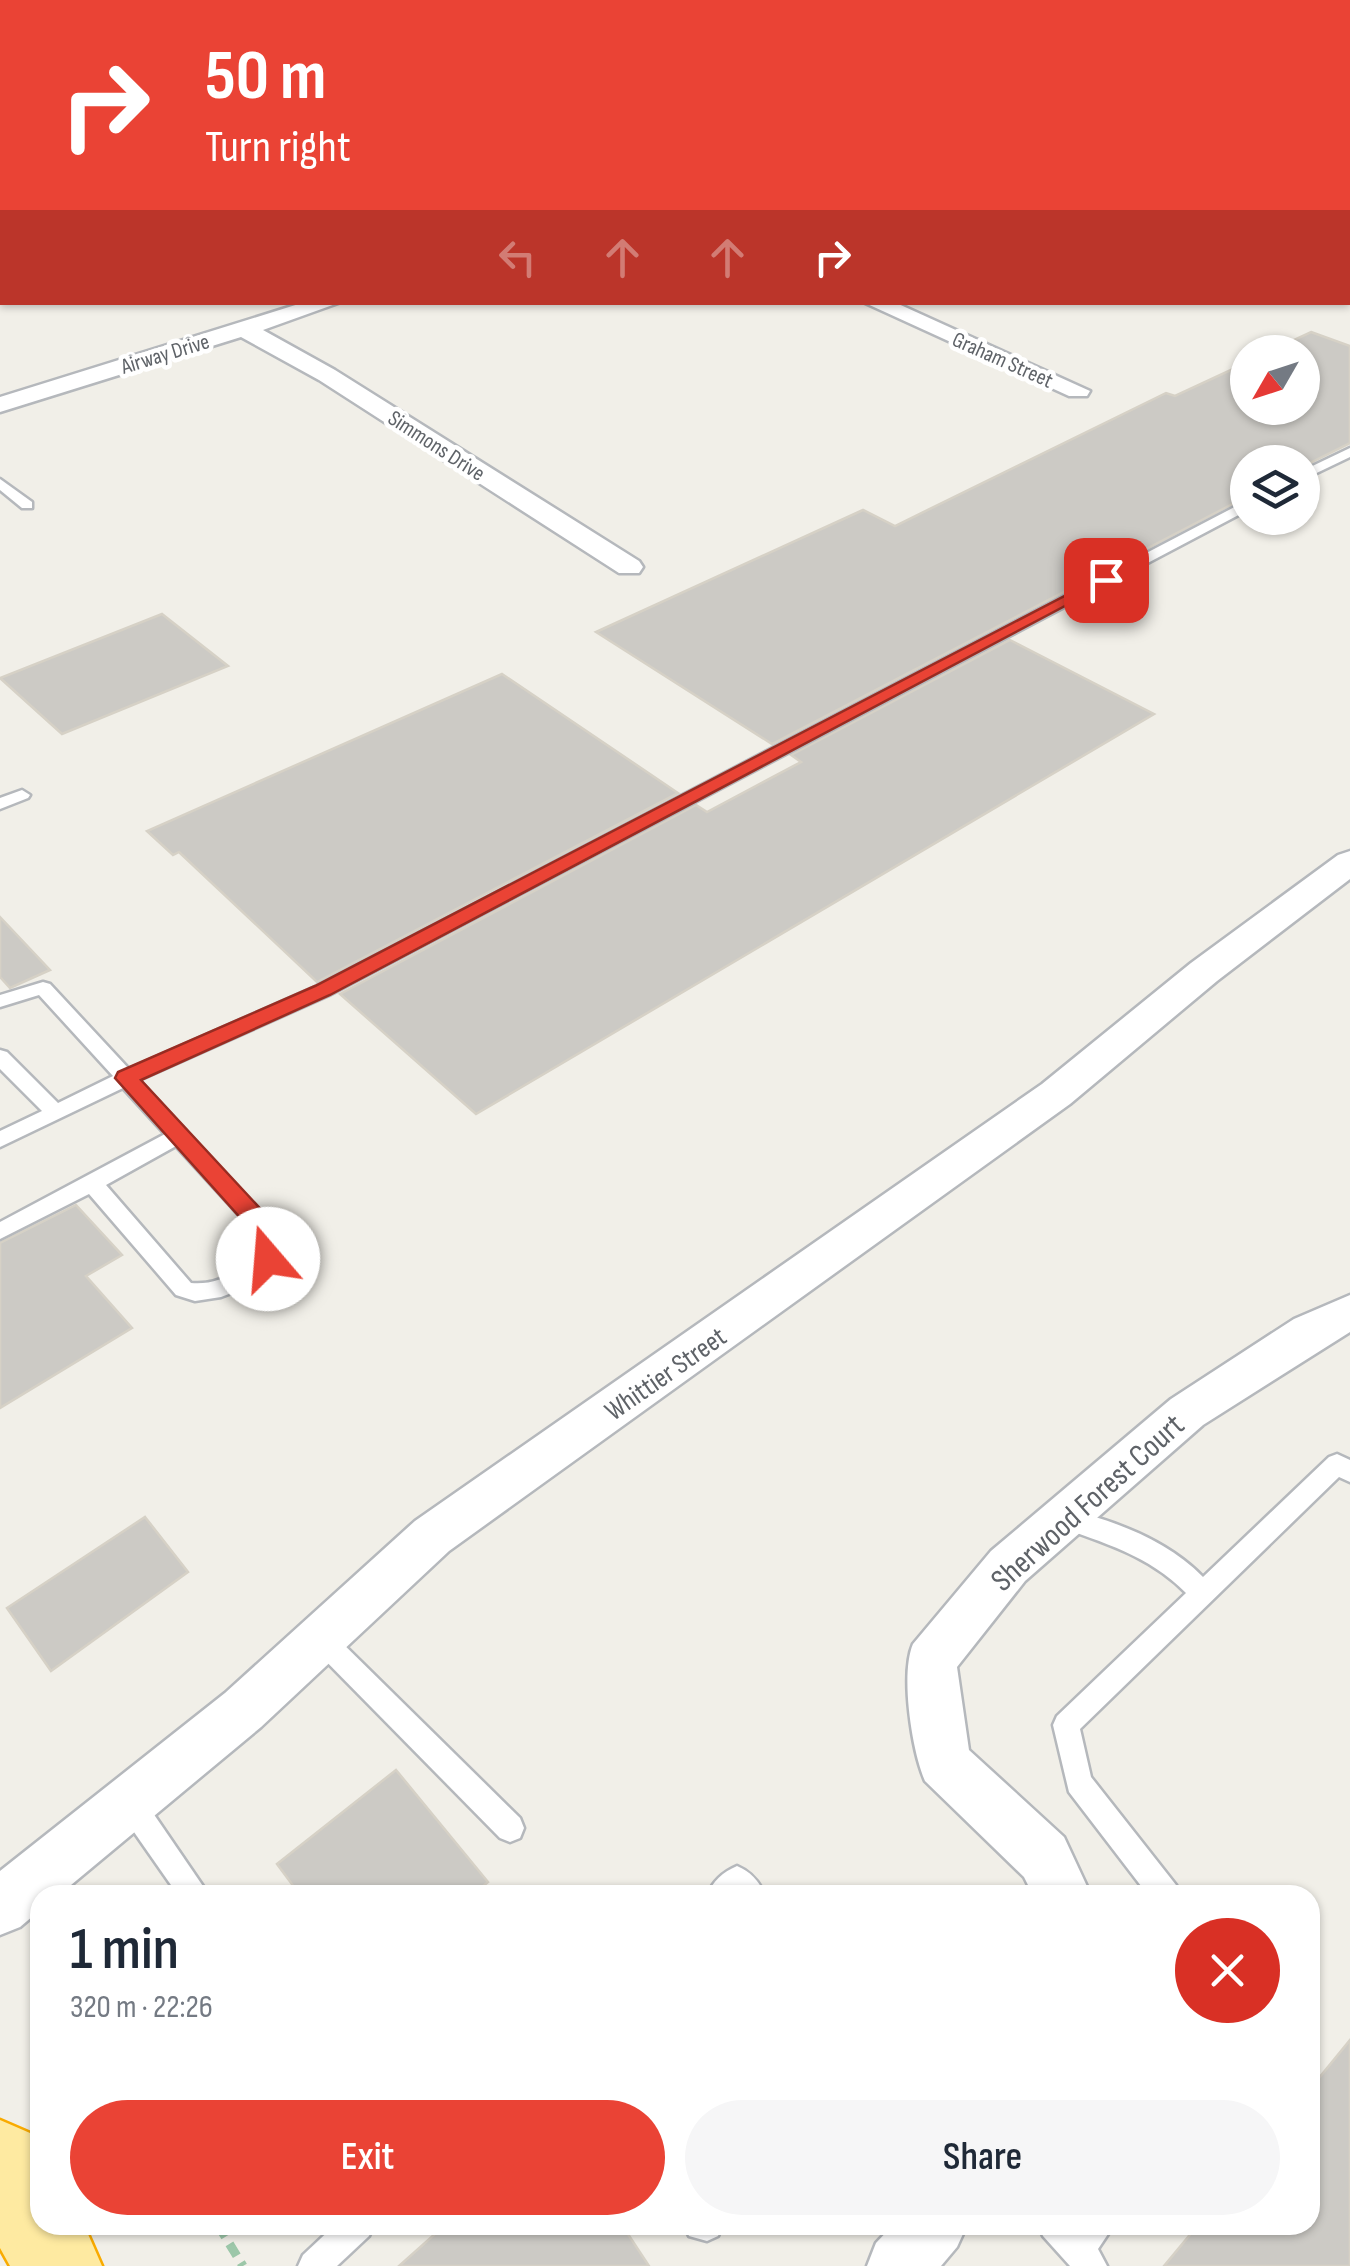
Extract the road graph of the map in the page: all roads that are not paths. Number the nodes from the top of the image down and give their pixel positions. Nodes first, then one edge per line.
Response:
1 (320, 305) edge
2 (881, 305) edge
3 (243, 329) junction
4 (1078, 391) dead end
5 (0, 405) edge
6 (1350, 452) edge
7 (1320, 467) edge
8 (0, 483) edge
9 (27, 505) dead end
10 (1230, 513) edge
11 (628, 567) dead end
12 (22, 794) dead end
13 (0, 804) edge
14 (1350, 862) edge
15 (0, 1001) edge
16 (0, 1057) edge
17 (126, 1078) junction
18 (55, 1112) junction
19 (180, 1136) junction
20 (0, 1140) edge
21 (92, 1183) junction
22 (0, 1231) edge
23 (1350, 1312) edge
24 (1350, 1472) edge
25 (1062, 1518) junction
26 (1203, 1594) junction
27 (321, 1639) junction
28 (128, 1801) junction
29 (510, 1828) dead end
30 (188, 1885) edge
31 (1058, 1885) edge
32 (1158, 1885) edge
33 (0, 1906) edge
34 (0, 2163) edge
35 (30, 2216) edge
36 (41, 2235) edge
37 (347, 2235) edge
38 (926, 2235) edge
39 (58, 2266) edge
40 (314, 2266) edge
41 (898, 2266) edge

1 - 3 street, Airway Drive
2 - 4 street, Graham Street
3 - 5 street, Airway Drive
3 - 11 street, Simmons Drive
6 - 7 lane
8 - 9 lane
10 - 17 lane
12 - 13 lane
14 - 27 street, Whittier Street
15 - 17 lane
16 - 18 lane
17 - 18 lane
17 - 19 lane
18 - 20 lane
19 - 21 lane
19 - 21 lane
21 - 22 lane
23 - 25 street, Sherwood Forest Court
24 - 26 lane
25 - 26 lane
25 - 31 street, Sherwood Forest Court
26 - 32 lane
27 - 28 street, Whittier Street
27 - 29 lane
28 - 30 lane
28 - 33 street, Whittier Street
34 - 35 highway
36 - 39 highway
37 - 40 lane
38 - 41 street

